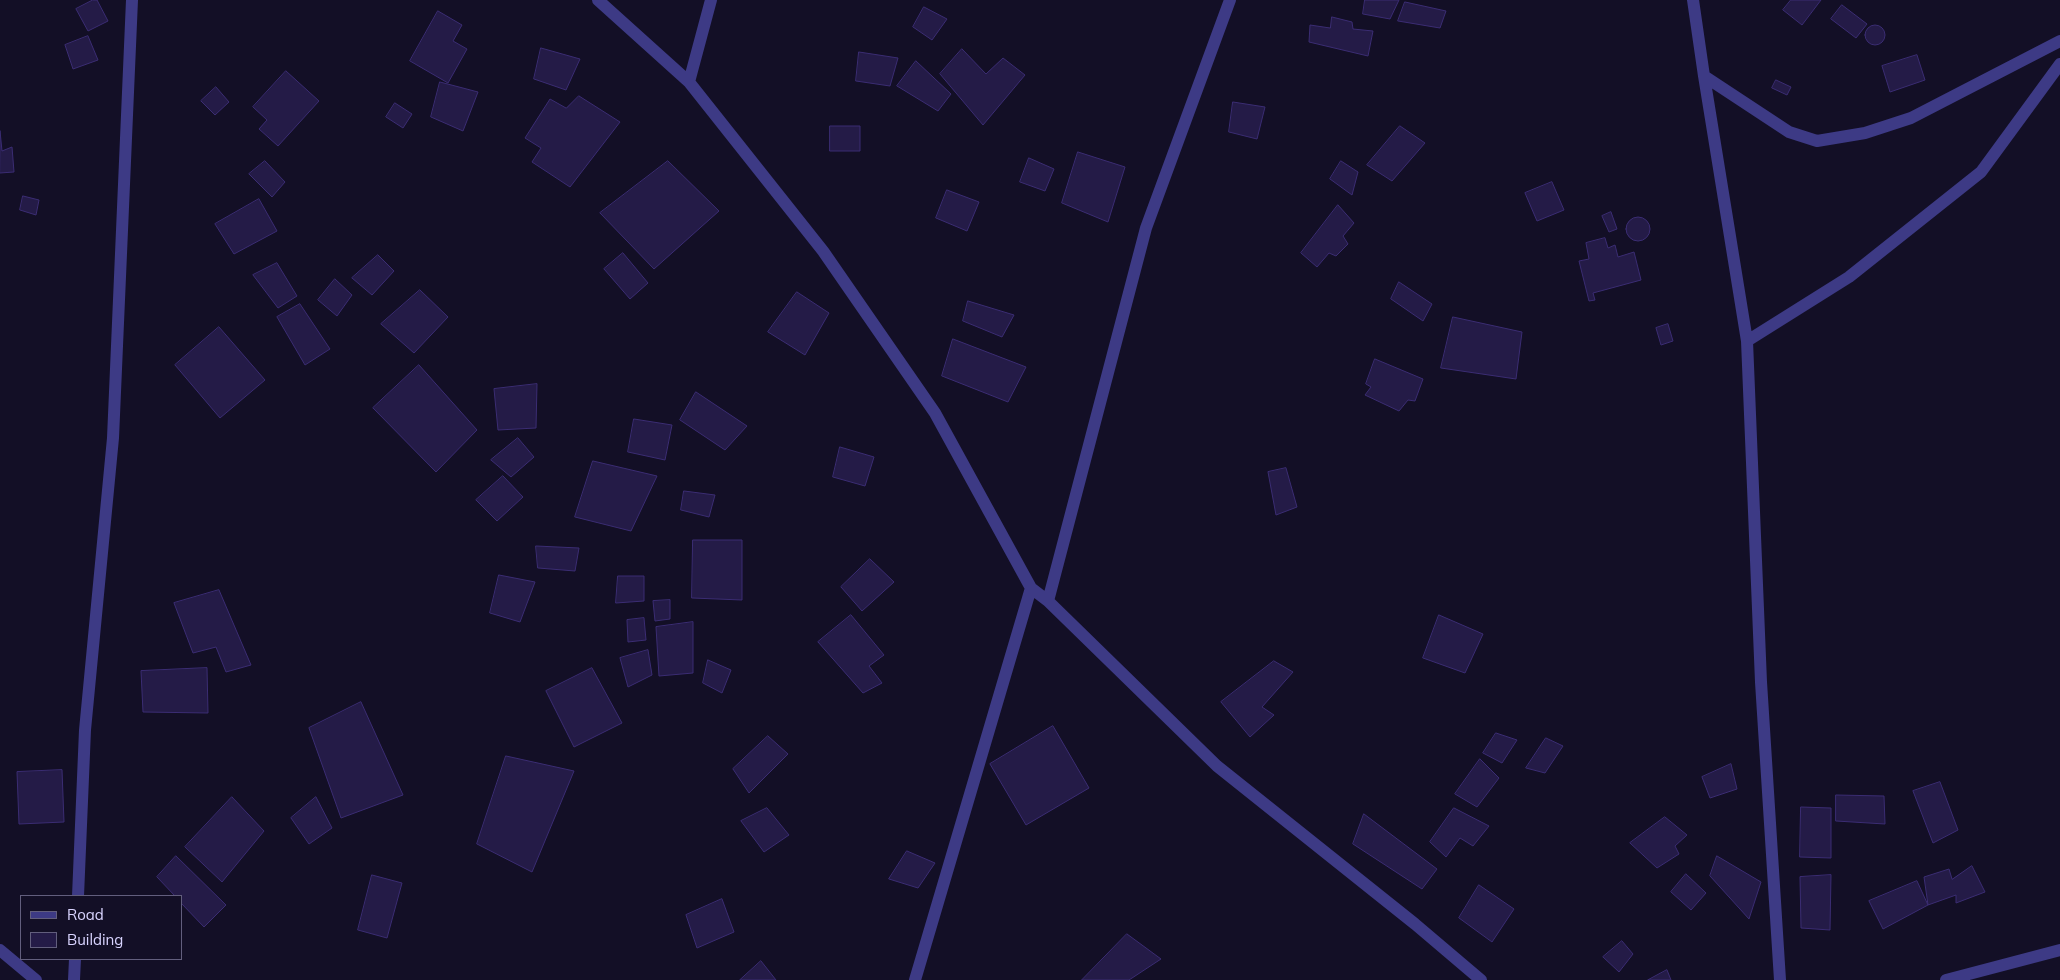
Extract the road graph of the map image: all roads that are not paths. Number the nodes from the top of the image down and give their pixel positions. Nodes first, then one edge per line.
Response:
1 (132, 0) edge
2 (598, 0) edge
3 (711, 0) edge
4 (1693, 0) edge
5 (1227, 1) edge
6 (2060, 41) edge
7 (2060, 64) edge
8 (1704, 76) junction
9 (689, 82) junction
10 (1746, 341) junction
11 (1031, 588) junction
12 (1048, 601) junction
13 (78, 895) edge
14 (0, 950) edge
15 (2060, 950) edge
16 (75, 960) edge
17 (36, 980) edge
18 (74, 980) edge
19 (915, 980) edge
20 (1481, 980) edge
21 (1780, 980) edge
22 (1946, 980) edge

1 - 13 street
2 - 9 street
3 - 9 street
4 - 8 street
5 - 12 street
6 - 8 street
7 - 10 street
8 - 10 street
9 - 11 street
10 - 21 street
11 - 12 street
11 - 19 street
12 - 20 street
14 - 17 street
15 - 22 street
16 - 18 street

